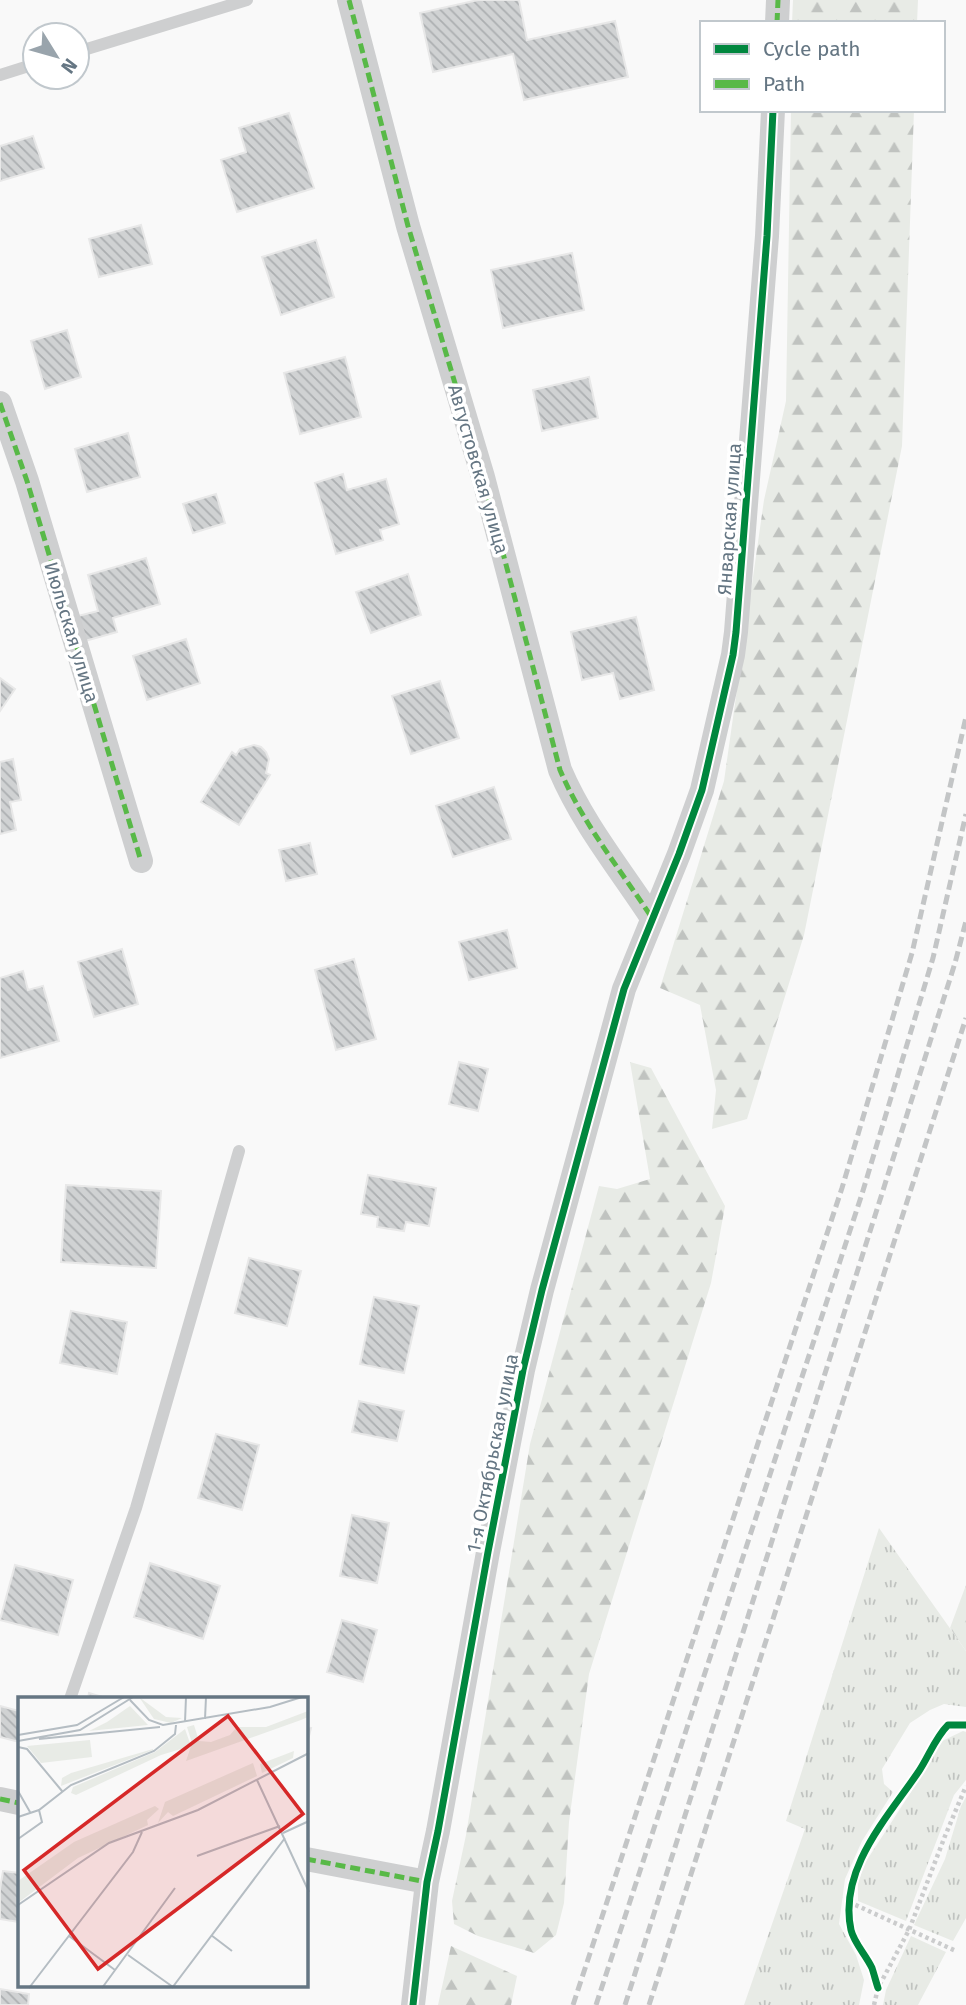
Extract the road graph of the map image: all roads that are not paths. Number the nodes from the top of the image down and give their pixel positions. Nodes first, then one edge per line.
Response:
1 (247, 0) edge
2 (349, 0) edge
3 (778, 0) edge
4 (777, 21) edge
5 (91, 48) edge
6 (21, 68) edge
7 (0, 75) edge
8 (773, 112) edge
9 (0, 403) edge
10 (141, 861) dead end
11 (652, 918) junction
12 (239, 1151) dead end
13 (71, 1697) edge
14 (0, 1800) edge
15 (18, 1803) edge
16 (308, 1859) edge
17 (427, 1882) junction
18 (413, 2005) edge

1 - 5 lane
2 - 11 street, Августовская улица
3 - 4 street
6 - 7 lane
8 - 11 street, Январская улица
9 - 10 street, Июльская улица
11 - 17 street, 1-я Октябрьская улица
12 - 13 lane
14 - 15 street
16 - 17 street
17 - 18 street, 1-я Октябрьская улица

